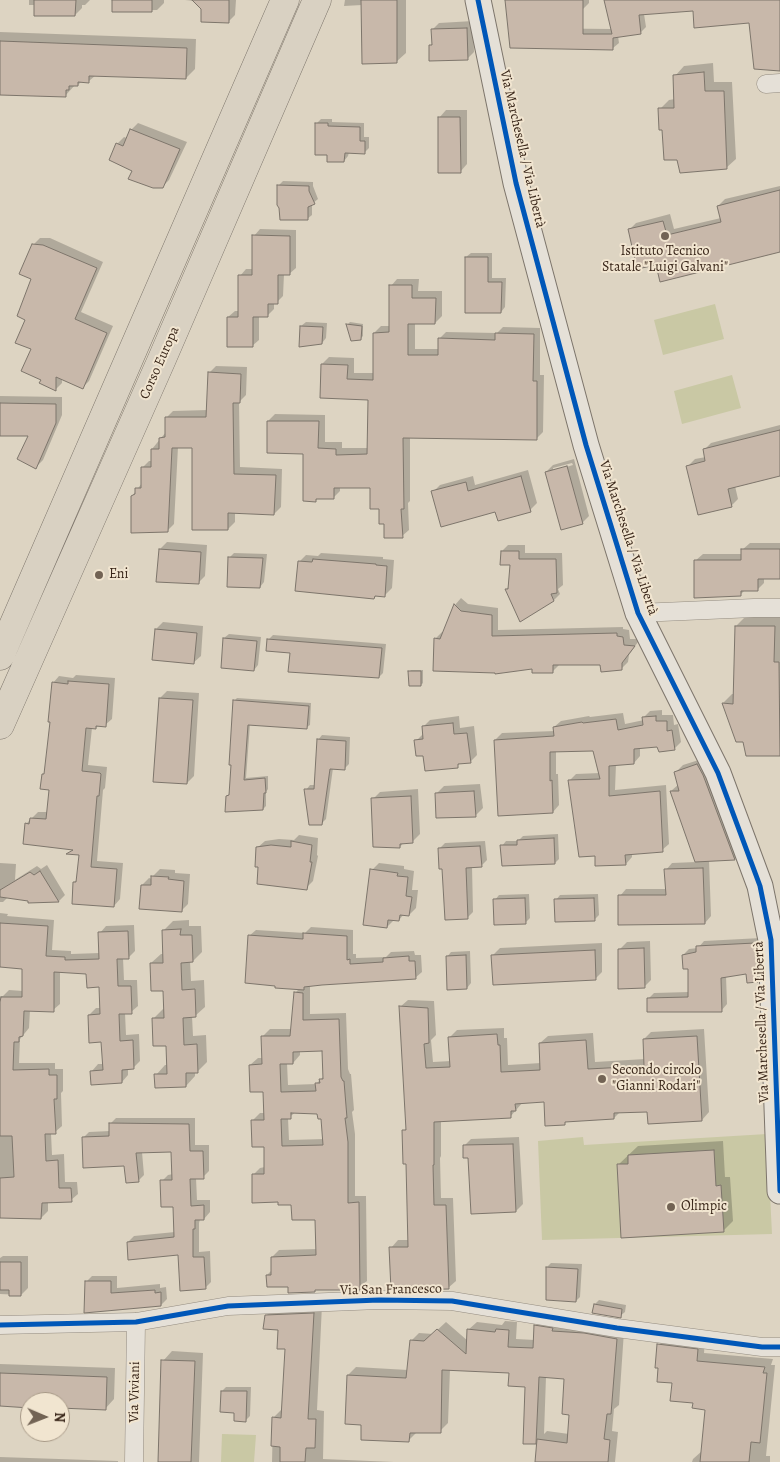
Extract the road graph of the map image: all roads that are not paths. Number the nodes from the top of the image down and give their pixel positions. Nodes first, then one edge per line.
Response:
1 (285, 0) edge
2 (317, 0) edge
3 (478, 0) edge
4 (780, 608) edge
5 (638, 613) junction
6 (0, 656) edge
7 (0, 725) edge
8 (775, 940) edge
9 (780, 1191) edge
10 (136, 1322) junction
11 (0, 1325) edge
12 (780, 1347) edge
13 (134, 1462) edge

1 - 6 main road
2 - 7 main road, Corso Europa
3 - 5 street, Via Marchesella / Via Libertà
4 - 5 street
5 - 8 street, Via Marchesella / Via Libertà
8 - 9 street, Via Marchesella / Via Libertà
10 - 11 street, Via San Francesco
10 - 12 street, Via San Francesco
10 - 13 street, Via Viviani

